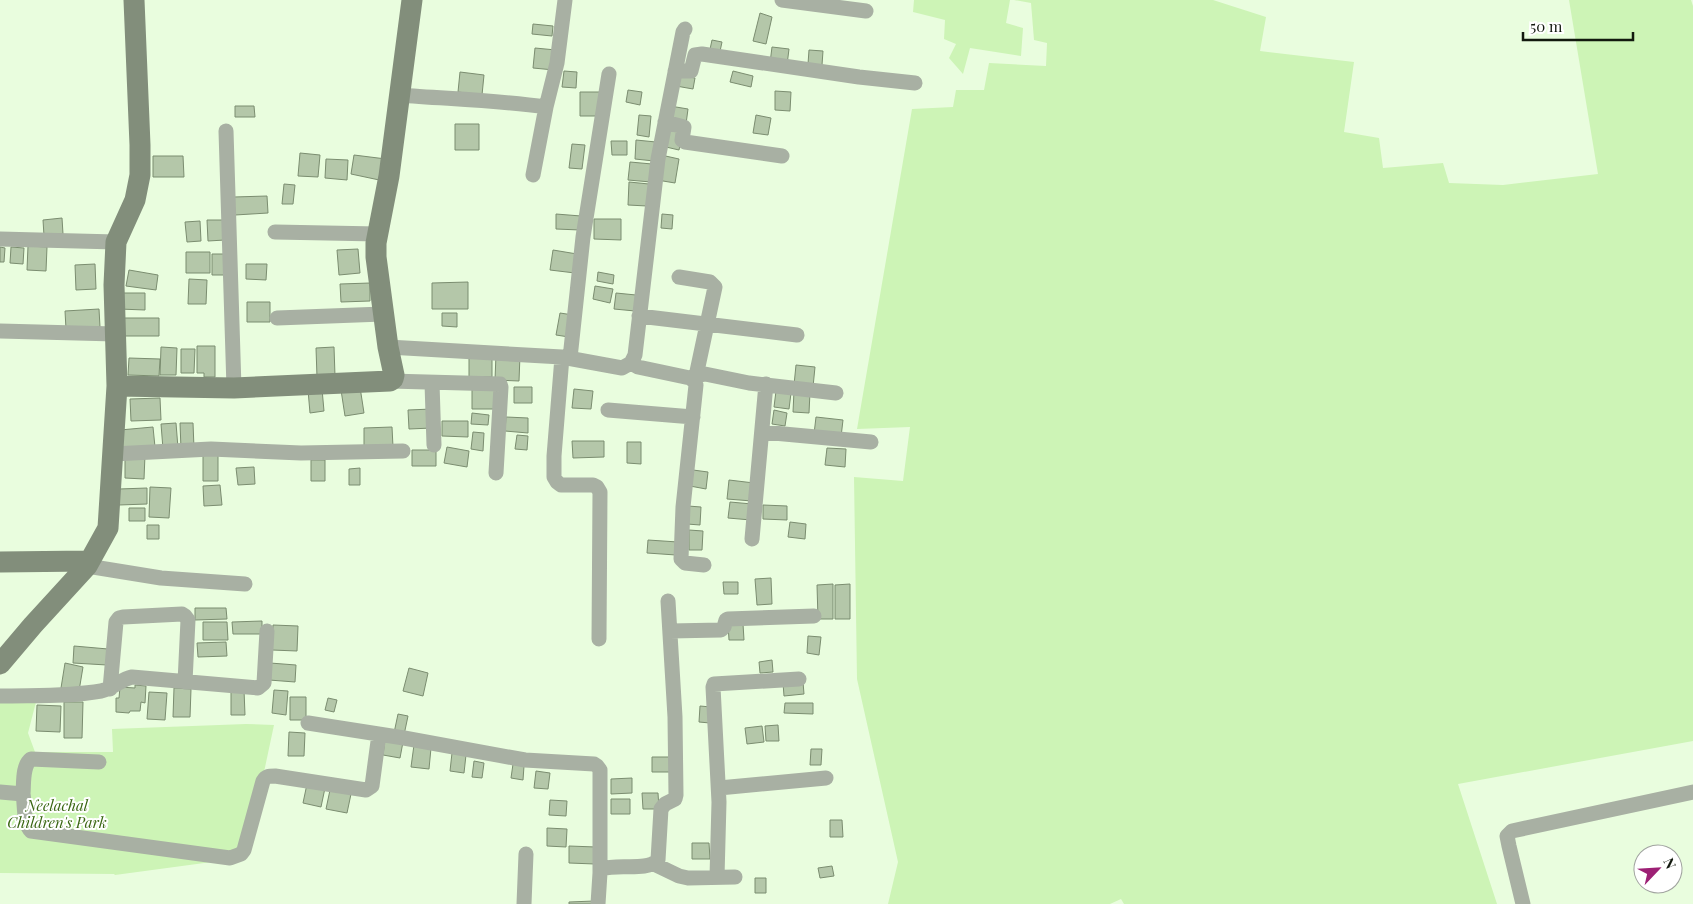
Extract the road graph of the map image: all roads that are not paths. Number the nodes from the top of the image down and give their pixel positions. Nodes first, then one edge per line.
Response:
1 (134, 0) edge
2 (412, 0) edge
3 (565, 0) edge
4 (782, 0) edge
5 (866, 11) dead end
6 (685, 29) dead end
7 (675, 71) junction
8 (609, 74) dead end
9 (915, 83) dead end
10 (399, 95) junction
11 (546, 107) junction
12 (665, 122) junction
13 (226, 131) dead end
14 (782, 156) dead end
15 (533, 175) dead end
16 (275, 232) dead end
17 (378, 234) junction
18 (0, 239) edge
19 (116, 242) junction
20 (679, 277) dead end
21 (383, 314) junction
22 (639, 316) junction
23 (277, 318) dead end
24 (707, 326) junction
25 (0, 331) edge
26 (115, 334) junction
27 (797, 335) dead end
28 (388, 347) junction
29 (566, 357) junction
30 (631, 363) junction
31 (694, 378) junction
32 (390, 381) junction
33 (432, 383) junction
34 (766, 384) junction
35 (117, 386) junction
36 (234, 388) junction
37 (836, 393) dead end
38 (608, 410) dead end
39 (693, 417) junction
40 (762, 432) junction
41 (871, 442) dead end
42 (434, 445) dead end
43 (402, 451) dead end
44 (114, 454) junction
45 (496, 473) dead end
46 (752, 539) dead end
47 (0, 562) edge
48 (88, 564) junction
49 (704, 565) dead end
50 (245, 584) dead end
51 (668, 601) dead end
52 (814, 616) dead end
53 (266, 631) dead end
54 (670, 631) junction
55 (598, 639) dead end
56 (0, 664) edge
57 (799, 679) dead end
58 (186, 682) junction
59 (110, 688) junction
60 (0, 696) edge
61 (308, 723) dead end
62 (379, 734) junction
63 (99, 762) dead end
64 (826, 778) dead end
65 (718, 788) junction
66 (0, 792) edge
67 (1693, 792) edge
68 (23, 794) junction
69 (526, 854) dead end
70 (654, 864) junction
71 (600, 873) junction
72 (718, 877) junction
73 (735, 877) dead end
74 (524, 904) edge
75 (598, 904) edge
76 (1523, 904) edge

1 - 19 street
2 - 10 street
3 - 11 street
4 - 5 street
6 - 7 street
7 - 9 street
7 - 12 street
8 - 29 street
10 - 11 street
10 - 17 street
11 - 15 street
12 - 14 street
12 - 22 street
13 - 36 street
16 - 17 street
17 - 21 street
18 - 19 street
19 - 26 street
20 - 24 street
21 - 23 street
21 - 28 street
22 - 24 street
22 - 30 street
24 - 27 street
24 - 31 street
25 - 26 street
26 - 35 street
28 - 29 street
28 - 32 street
29 - 30 street
29 - 55 street
30 - 31 street
31 - 34 street
31 - 39 street
32 - 33 street
32 - 36 street
33 - 42 street
33 - 45 street
34 - 37 street
34 - 40 street
35 - 36 street
35 - 44 street
38 - 39 street
39 - 49 street
40 - 41 street
40 - 46 street
43 - 44 street
44 - 48 street
47 - 48 street
48 - 50 street
48 - 56 street
51 - 54 street
52 - 54 street
53 - 58 street
54 - 70 street
57 - 65 street
58 - 59 street
58 - 59 street
59 - 60 street
61 - 62 street
62 - 68 street
62 - 71 street
63 - 68 street
64 - 65 street
65 - 72 street
66 - 68 street
67 - 76 street
69 - 74 street
70 - 71 street
70 - 72 street
71 - 75 street
72 - 73 street

